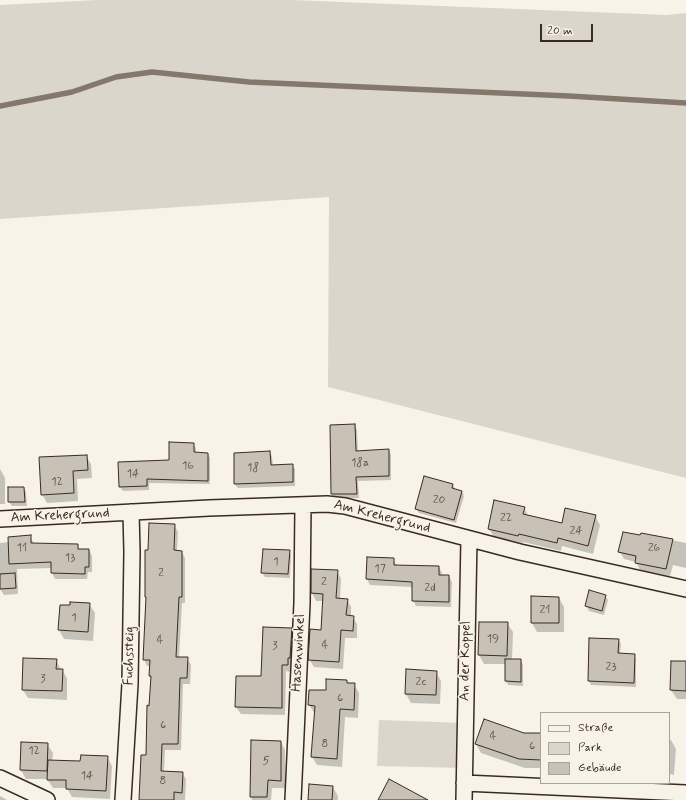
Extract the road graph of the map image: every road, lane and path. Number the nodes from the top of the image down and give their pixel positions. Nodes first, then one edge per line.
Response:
1 (303, 506) junction
2 (131, 512) junction
3 (0, 519) edge
4 (469, 539) junction
5 (686, 589) edge
6 (0, 778) edge
7 (464, 783) junction
8 (686, 793) edge
9 (47, 800) edge
10 (123, 800) edge
11 (293, 800) edge
12 (464, 800) edge

1 - 2 street, Am Krehergrund
1 - 4 street, Am Krehergrund
1 - 11 street, Hasenwinkel
2 - 3 street, Am Krehergrund
2 - 10 street, Fuchssteig
4 - 5 street, Am Krehergrund
4 - 7 street, An der Koppel
6 - 9 street
7 - 8 street
7 - 12 street, An der Koppel

